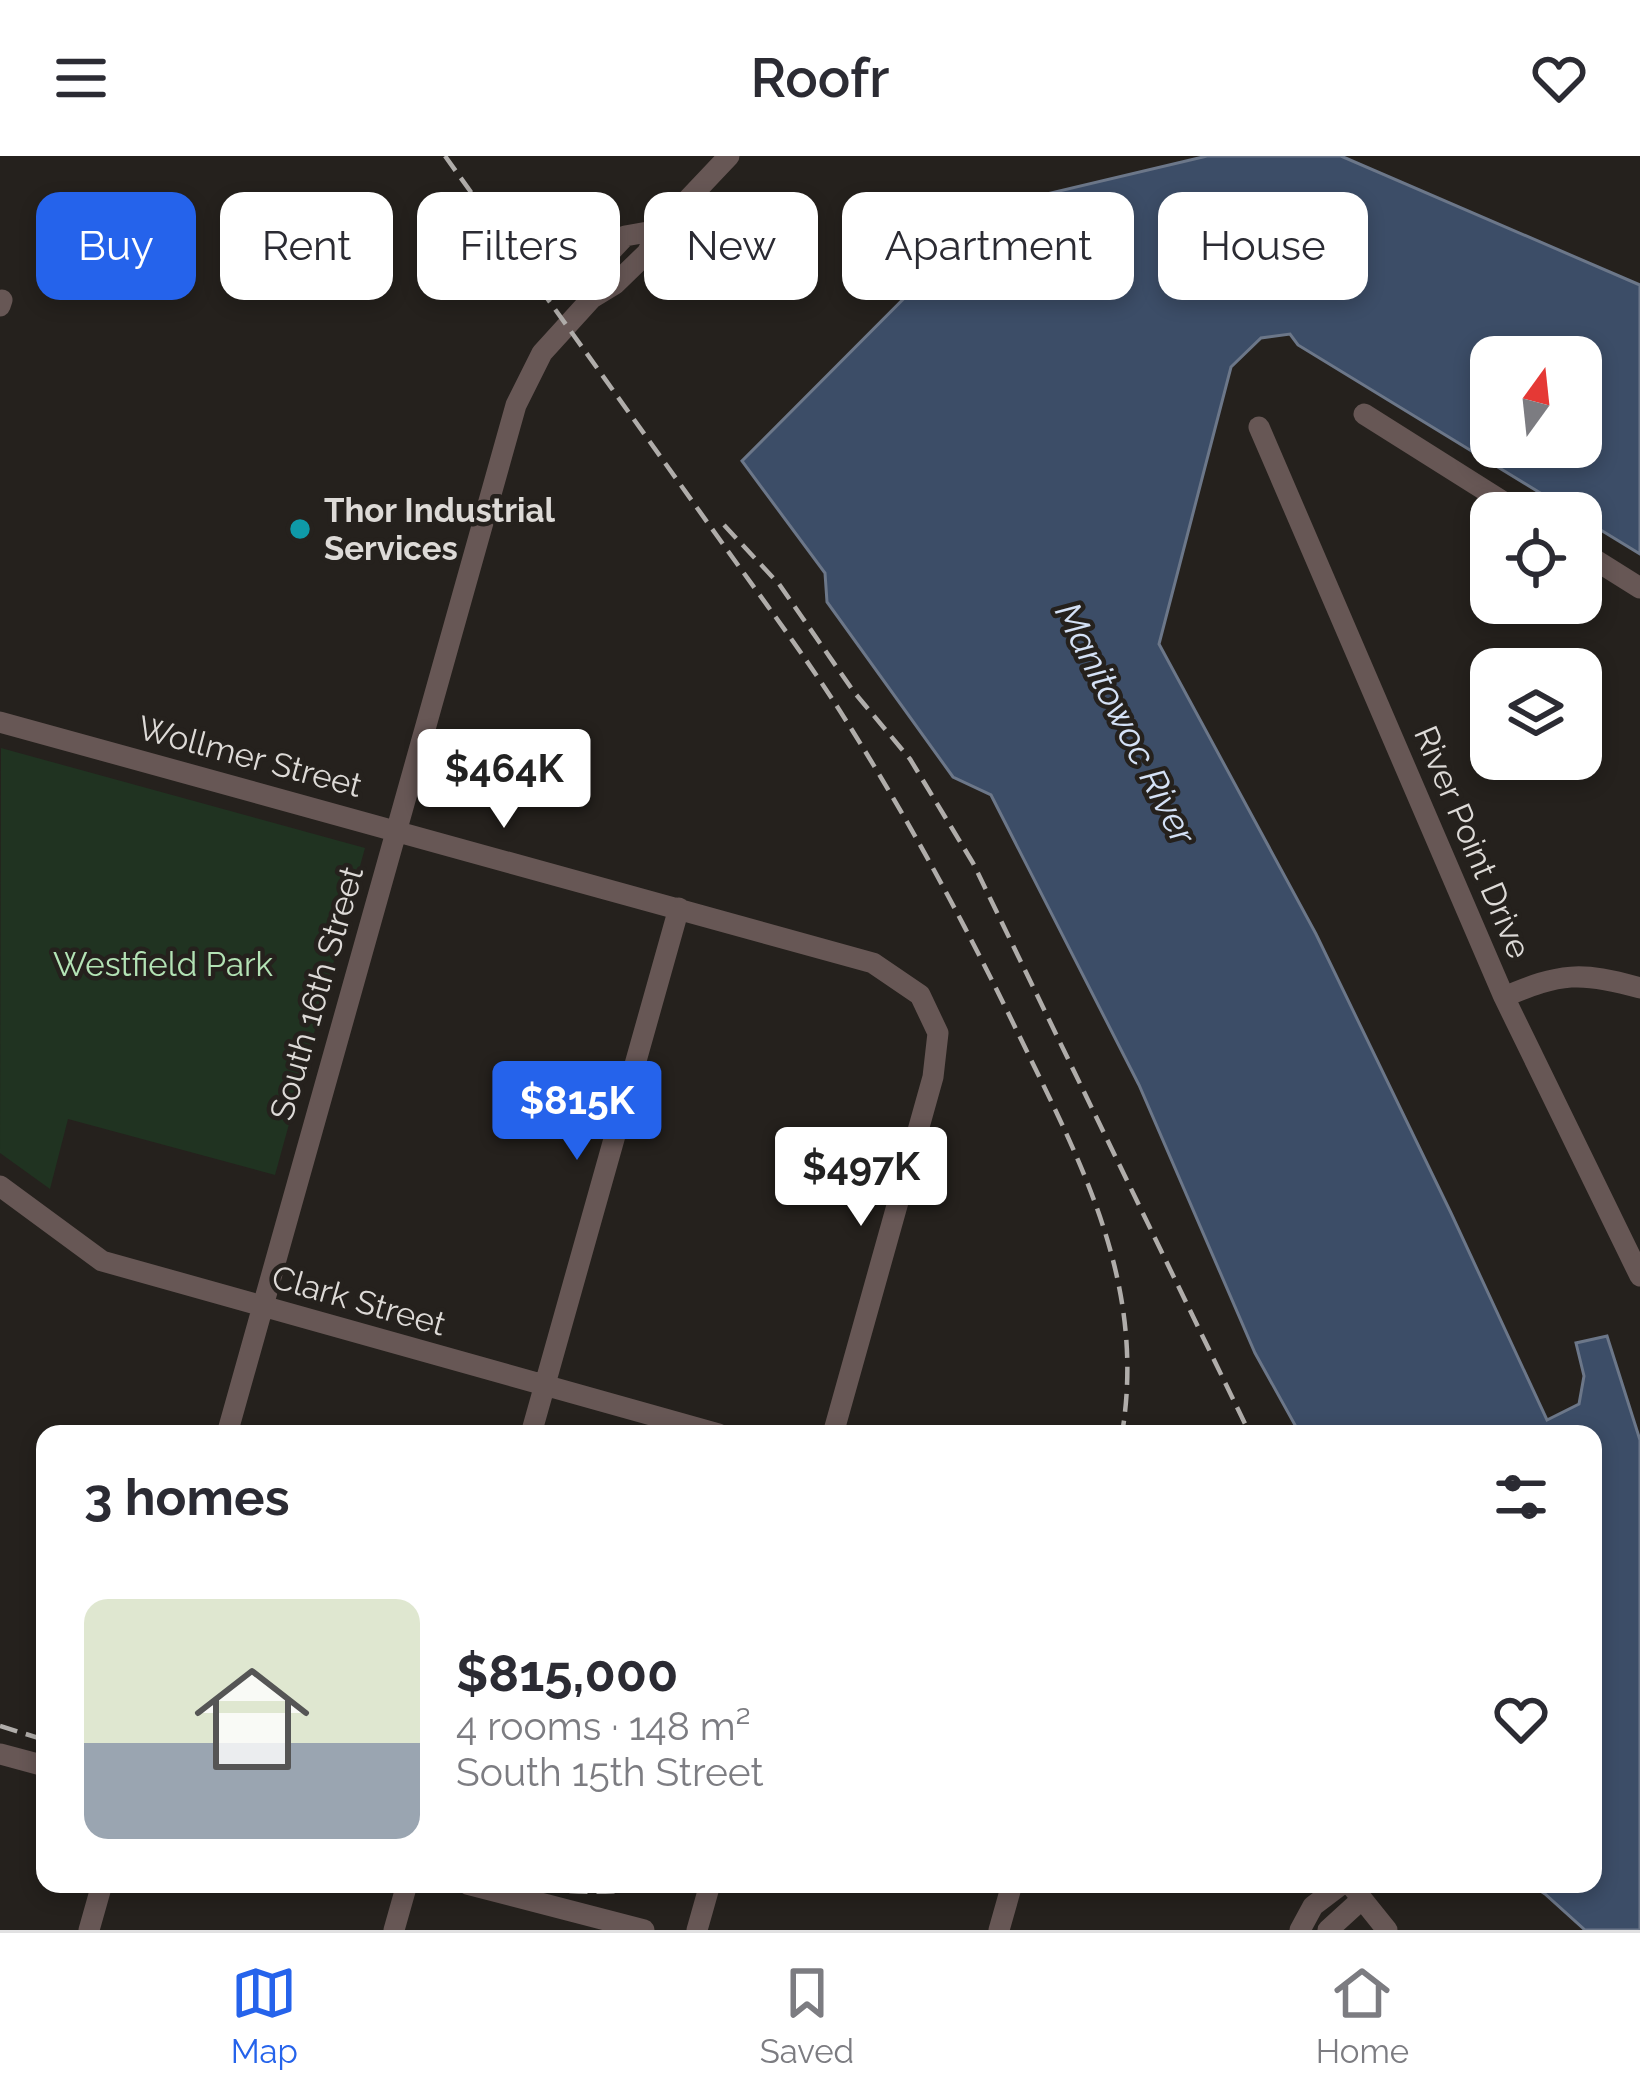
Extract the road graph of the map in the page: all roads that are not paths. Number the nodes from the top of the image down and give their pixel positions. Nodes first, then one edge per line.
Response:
1 (729, 156) edge
2 (1364, 414) dead end
3 (1259, 428) dead end
4 (1488, 492) edge
5 (1602, 564) edge
6 (1640, 588) edge
7 (0, 722) edge
8 (396, 830) junction
9 (679, 908) junction
10 (1640, 988) edge
11 (1504, 997) junction
12 (1, 1188) edge
13 (1640, 1276) edge
14 (262, 1307) junction
15 (544, 1385) junction
16 (229, 1425) edge
17 (533, 1425) edge
18 (687, 1425) edge
19 (836, 1425) edge
20 (0, 1754) edge
21 (36, 1764) edge
22 (99, 1893) edge
23 (404, 1893) edge
24 (502, 1893) edge
25 (707, 1893) edge
26 (1009, 1893) edge
27 (1342, 1893) edge
28 (1349, 1893) edge
29 (1355, 1893) edge
30 (89, 1930) edge
31 (394, 1930) edge
32 (644, 1930) edge
33 (697, 1930) edge
34 (999, 1930) edge
35 (1300, 1930) edge
36 (1328, 1930) edge
37 (1387, 1930) edge

1 - 8 street, South 16th Street
2 - 4 street
3 - 11 street, River Point Drive
5 - 6 street
7 - 8 street, Wollmer Street
8 - 9 street, Wollmer Street
8 - 14 street, South 16th Street
9 - 15 street
9 - 19 street, Wollmer Street
10 - 11 street
11 - 13 street, River Point Drive
12 - 14 street, Clark Street
14 - 15 street, Clark Street
14 - 16 street, South 16th Street
15 - 17 street
15 - 18 street, Clark Street
20 - 21 street
22 - 30 street
23 - 31 street
24 - 32 street
25 - 33 street
26 - 34 street
27 - 35 street
28 - 36 street
29 - 37 street

